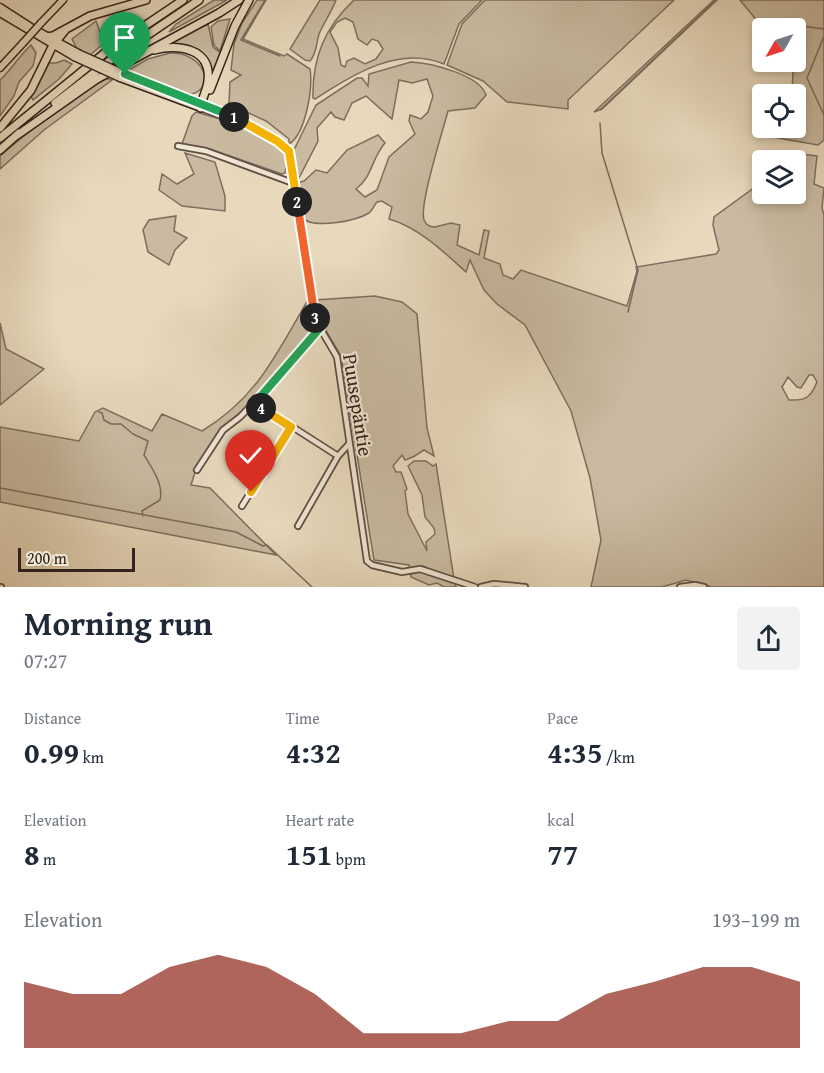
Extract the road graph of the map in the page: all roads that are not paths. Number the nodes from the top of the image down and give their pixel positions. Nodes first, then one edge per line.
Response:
1 (63, 0) edge
2 (146, 0) edge
3 (183, 0) edge
4 (199, 0) edge
5 (239, 0) edge
6 (249, 0) edge
7 (0, 7) edge
8 (0, 13) edge
9 (66, 28) junction
10 (46, 37) junction
11 (54, 44) junction
12 (138, 57) junction
13 (0, 68) edge
14 (202, 105) junction
15 (0, 128) edge
16 (16, 136) junction
17 (0, 138) edge
18 (178, 146) dead end
19 (0, 150) edge
20 (293, 183) junction
21 (320, 328) junction
22 (255, 403) junction
23 (291, 427) junction
24 (349, 444) junction
25 (338, 456) junction
26 (197, 470) dead end
27 (242, 506) dead end
28 (298, 526) dead end
29 (475, 587) edge
30 (481, 587) edge
31 (525, 587) edge
32 (680, 587) edge
33 (704, 587) edge

1 - 13 main road, bridge
2 - 9 highway
3 - 17 highway
4 - 16 highway
5 - 12 highway
6 - 14 highway
7 - 10 main road
8 - 11 main road
9 - 10 highway
9 - 11 highway
10 - 11 main road
11 - 14 main road, bridge
11 - 15 highway
12 - 14 highway
12 - 16 highway
14 - 20 street, Puusepäntie
16 - 19 highway
18 - 20 street
20 - 21 street, Puusepäntie
21 - 22 street
21 - 24 street, Puusepäntie
22 - 23 street
22 - 26 street
23 - 25 street
23 - 27 street
24 - 25 street
24 - 29 street, Puusepäntie
25 - 28 street
30 - 31 street
32 - 33 street

